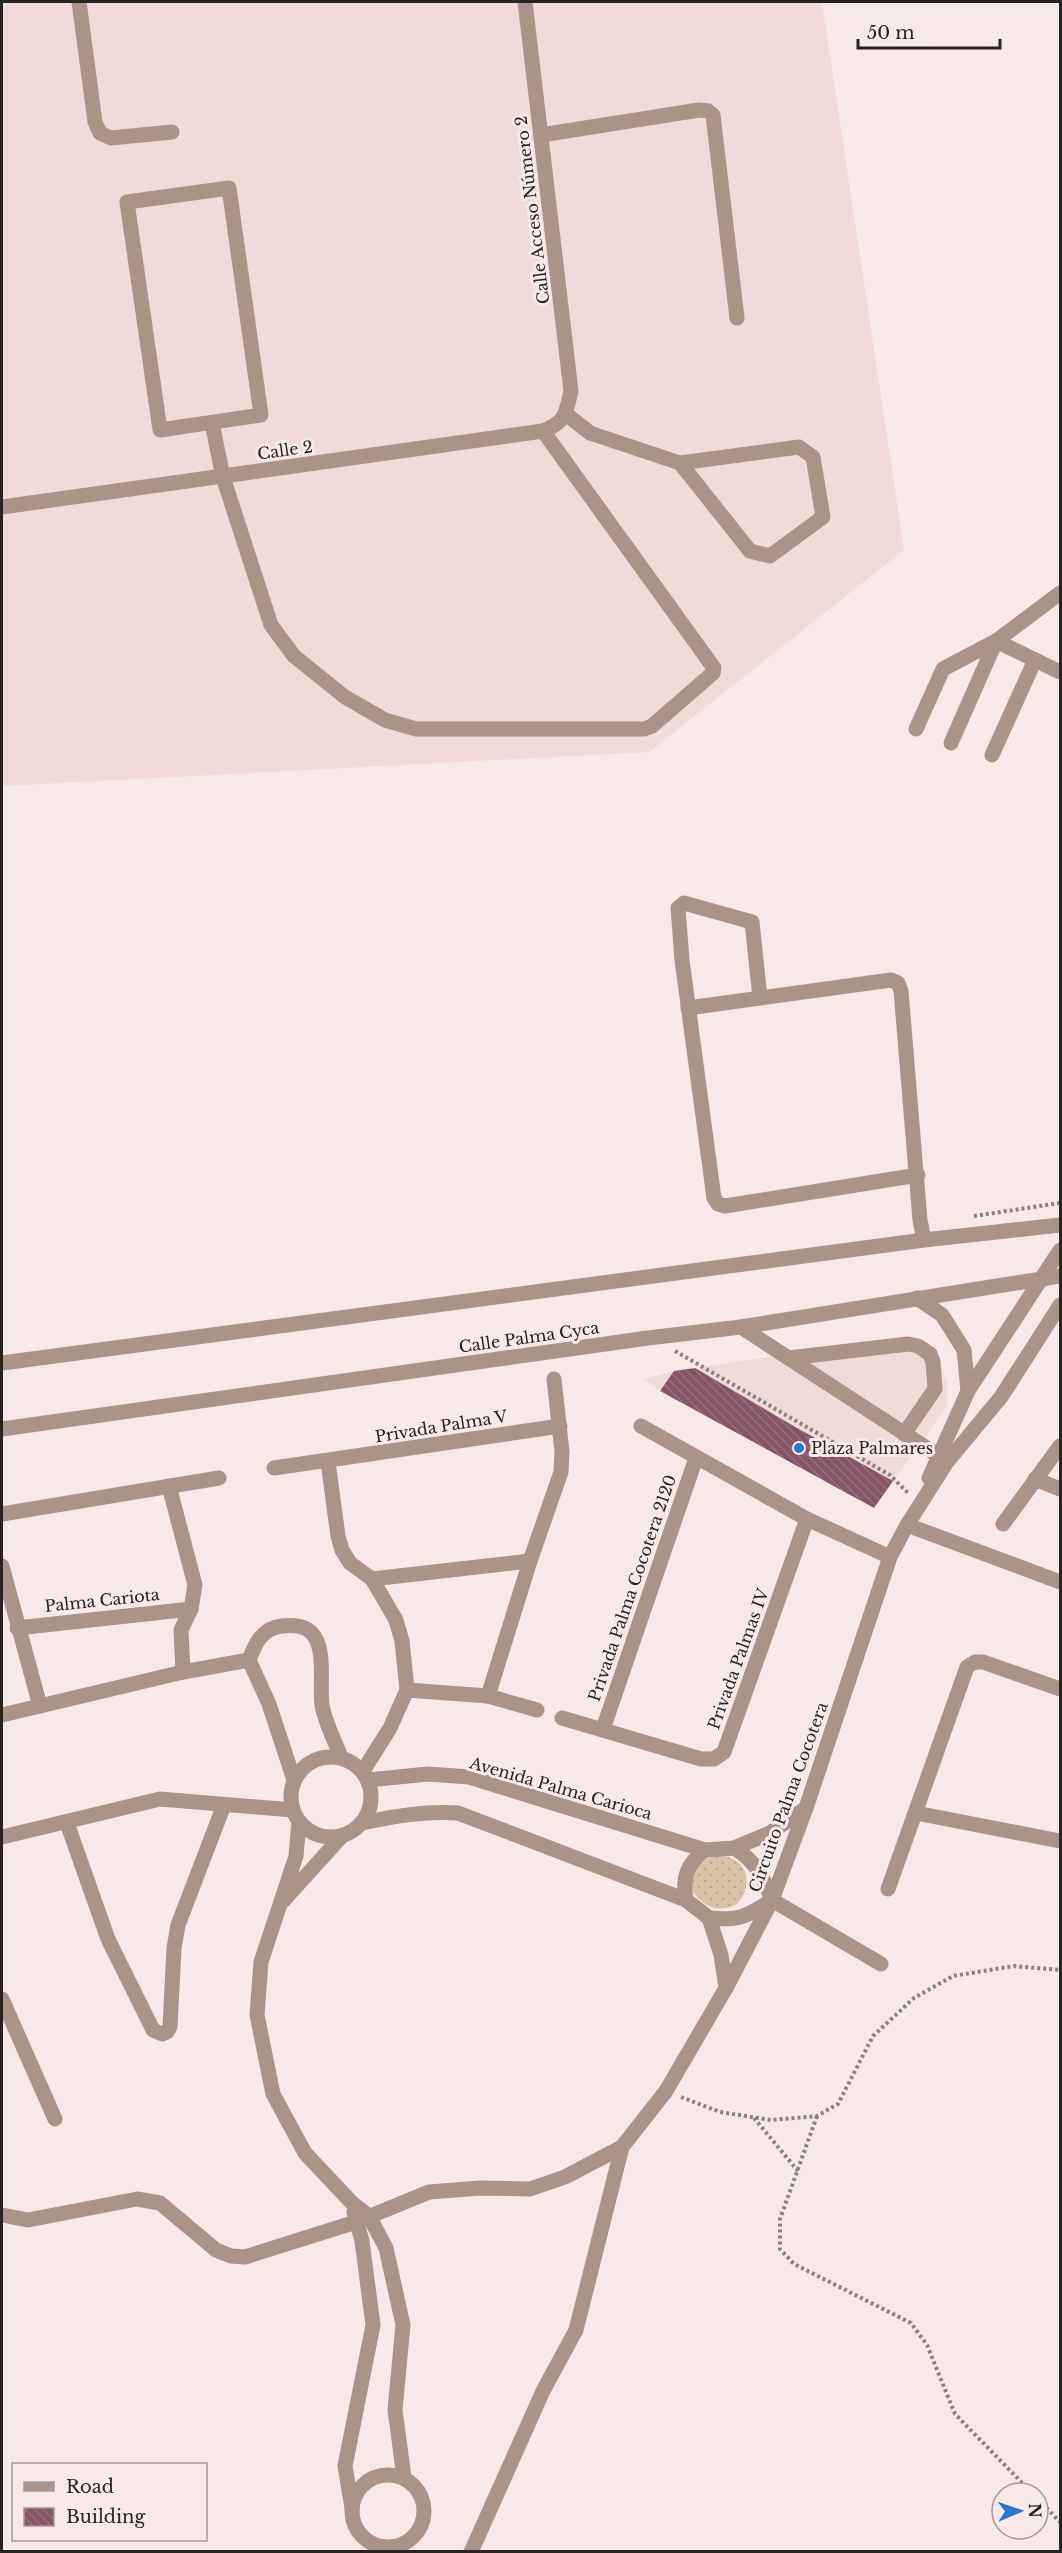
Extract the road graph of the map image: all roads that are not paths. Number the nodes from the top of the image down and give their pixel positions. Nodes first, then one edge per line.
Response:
1 (79, 2) edge
2 (525, 2) edge
3 (172, 132) dead end
4 (541, 135) junction
5 (737, 318) dead end
6 (566, 414) junction
7 (212, 423) junction
8 (543, 431) junction
9 (680, 463) junction
10 (223, 477) junction
11 (2, 507) edge
12 (1060, 593) edge
13 (996, 641) junction
14 (1035, 660) junction
15 (1060, 672) edge
16 (916, 729) dead end
17 (951, 743) dead end
18 (992, 755) dead end
19 (760, 998) junction
20 (688, 1008) junction
21 (918, 1175) junction
22 (1060, 1225) edge
23 (924, 1240) junction
24 (1060, 1250) edge
25 (1060, 1276) edge
26 (1042, 1279) junction
27 (917, 1298) junction
28 (1060, 1305) edge
29 (741, 1327) junction
30 (789, 1358) junction
31 (2, 1363) edge
32 (554, 1379) dead end
33 (968, 1391) junction
34 (560, 1426) junction
35 (641, 1426) dead end
36 (2, 1430) edge
37 (904, 1434) junction
38 (1060, 1446) edge
39 (696, 1458) junction
40 (942, 1459) junction
41 (328, 1462) junction
42 (274, 1468) dead end
43 (219, 1478) dead end
44 (1035, 1479) junction
45 (169, 1486) junction
46 (1060, 1489) edge
47 (2, 1514) edge
48 (807, 1519) junction
49 (907, 1524) junction
50 (1003, 1524) dead end
51 (890, 1557) junction
52 (530, 1561) junction
53 (2, 1566) edge
54 (372, 1579) junction
55 (1060, 1582) edge
56 (191, 1609) junction
57 (17, 1628) junction
58 (249, 1660) junction
59 (183, 1672) junction
60 (1060, 1689) edge
61 (407, 1690) junction
62 (488, 1696) junction
63 (40, 1706) junction
64 (537, 1710) dead end
65 (2, 1715) edge
66 (562, 1718) dead end
67 (603, 1729) junction
68 (356, 1768) junction
69 (294, 1780) junction
70 (224, 1805) junction
71 (806, 1808) junction
72 (916, 1813) junction
73 (296, 1816) junction
74 (67, 1823) junction
75 (362, 1823) junction
76 (342, 1836) junction
77 (2, 1837) edge
78 (1060, 1841) edge
79 (734, 1848) junction
80 (705, 1850) junction
81 (888, 1889) dead end
82 (686, 1900) junction
83 (772, 1900) junction
84 (277, 1908) junction
85 (709, 1918) junction
86 (881, 1964) dead end
87 (726, 1988) junction
88 (2, 1999) edge
89 (55, 2119) dead end
90 (622, 2147) junction
91 (2, 2215) edge
92 (362, 2219) junction
93 (404, 2477) junction
94 (352, 2508) junction
95 (411, 2546) edge
96 (471, 2552) edge

1 - 3 street
2 - 4 street, Calle Acceso Número 2
4 - 5 street
4 - 6 street, Calle Acceso Número 2
6 - 8 street, Calle 2
6 - 9 street
7 - 7 street
7 - 10 street
8 - 10 street, Calle 2
8 - 10 street
9 - 9 street
10 - 11 street, Calle 2
12 - 13 street
13 - 14 street
13 - 16 street
13 - 17 street
14 - 15 street
14 - 18 street
19 - 20 street
19 - 20 street
19 - 21 street
20 - 21 street
21 - 23 street
22 - 23 street
23 - 31 street
24 - 26 street, Circuito Palma Cocotera
25 - 26 street, Calle Palma Cyca
26 - 27 street, Calle Palma Cyca
26 - 33 street, Circuito Palma Cocotera
27 - 29 street, Calle Palma Cyca
27 - 33 street
28 - 40 street, Circuito Palma Cocotera
29 - 30 street
29 - 36 street, Calle Palma Cyca
30 - 37 street
30 - 37 street
32 - 34 street
33 - 40 street, Circuito Palma Cocotera
34 - 41 street, Privada Palma V
34 - 52 street
35 - 39 street
37 - 40 street
38 - 44 street
39 - 48 street
39 - 67 street, Privada Palma Cocotera 2120
40 - 49 street, Circuito Palma Cocotera
41 - 42 street, Privada Palma V
41 - 54 street
43 - 45 street
44 - 46 street
44 - 50 street
45 - 47 street
45 - 56 street
48 - 51 street
48 - 67 street, Privada Palmas IV
49 - 51 street, Circuito Palma Cocotera
49 - 55 street
51 - 71 street, Circuito Palma Cocotera
52 - 54 street
52 - 62 street
53 - 57 street
54 - 61 street
56 - 57 street, Palma Cariota
56 - 59 street
57 - 63 street
58 - 59 street
58 - 68 street
58 - 69 street
59 - 63 street
60 - 72 street
61 - 62 street
61 - 68 street
62 - 64 street
63 - 65 street
66 - 67 street, Privada Palmas IV
68 - 69 street
68 - 75 street
68 - 80 street, Avenida Palma Carioca
69 - 73 street
70 - 73 street
70 - 74 street
70 - 74 street
71 - 79 street, Avenida Palma Carioca
71 - 83 street, Circuito Palma Cocotera
72 - 78 street
72 - 81 street
73 - 76 street
73 - 84 street
74 - 77 street
75 - 76 street
75 - 82 street
76 - 84 street
79 - 80 street, Avenida Palma Carioca
79 - 83 street
80 - 82 street
82 - 85 street
83 - 85 street
83 - 86 street
83 - 87 street, Circuito Palma Cocotera
84 - 92 street
85 - 87 street
87 - 90 street, Circuito Palma Cocotera
88 - 89 street
90 - 92 street
90 - 96 street
91 - 92 street
92 - 93 street
92 - 94 street
93 - 94 street
93 - 95 street
94 - 95 street

